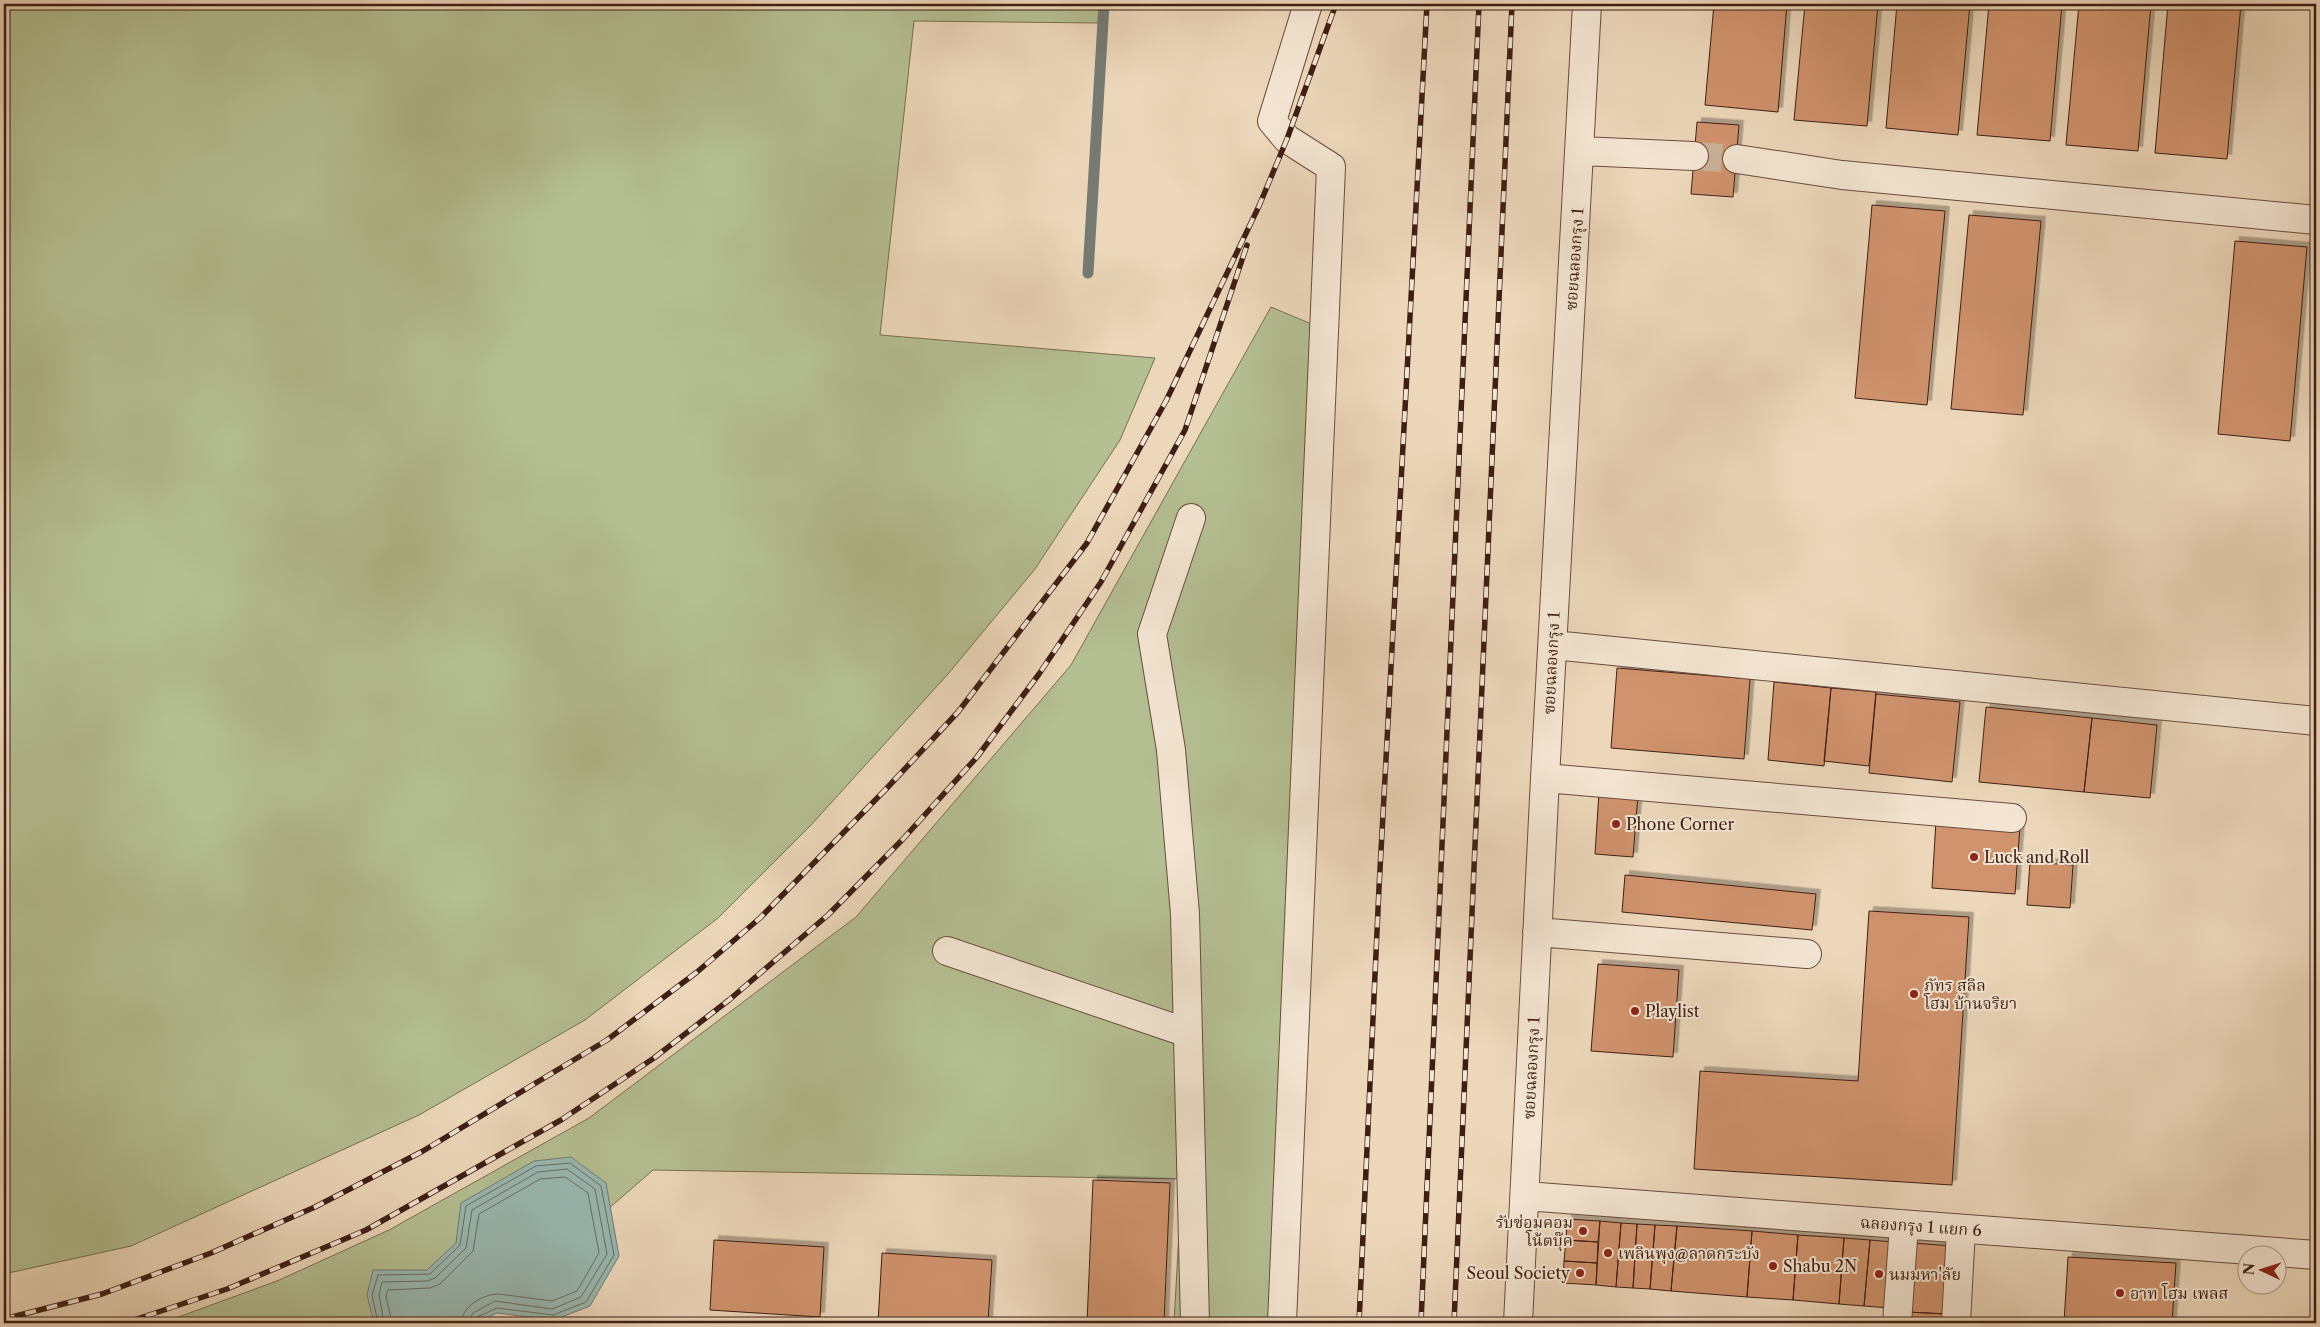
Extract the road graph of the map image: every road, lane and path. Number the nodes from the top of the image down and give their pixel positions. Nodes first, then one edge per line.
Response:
1 (1308, 4) edge
2 (1587, 4) edge
3 (1581, 151) junction
4 (1694, 156) tunnel mouth
5 (1737, 159) tunnel mouth
6 (2316, 220) edge
7 (1191, 518) dead end
8 (1553, 645) junction
9 (2316, 722) edge
10 (1545, 778) junction
11 (2012, 818) dead end
12 (1537, 932) junction
13 (947, 951) dead end
14 (1807, 954) dead end
15 (1188, 1033) junction
16 (1525, 1196) junction
17 (1904, 1225) junction
18 (1961, 1228) junction
19 (2316, 1255) edge
20 (1196, 1323) edge
21 (1282, 1323) edge
22 (1518, 1323) edge
23 (1897, 1323) edge
24 (1956, 1323) edge

1 - 21 street
2 - 3 street, ซอยฉลองกรุง 1
3 - 4 street
3 - 8 street, ซอยฉลองกรุง 1
5 - 6 street
7 - 15 street
8 - 9 street
8 - 10 street, ซอยฉลองกรุง 1
10 - 11 street
10 - 12 street, ซอยฉลองกรุง 1
12 - 14 street
12 - 16 street, ซอยฉลองกรุง 1
13 - 15 street
15 - 20 street
16 - 17 street, ฉลองกรุง 1 แยก 6
16 - 22 street, ซอยฉลองกรุง 1
17 - 18 street, ฉลองกรุง 1 แยก 6
17 - 23 street
18 - 19 street, ฉลองกรุง 1 แยก 6
18 - 24 street

